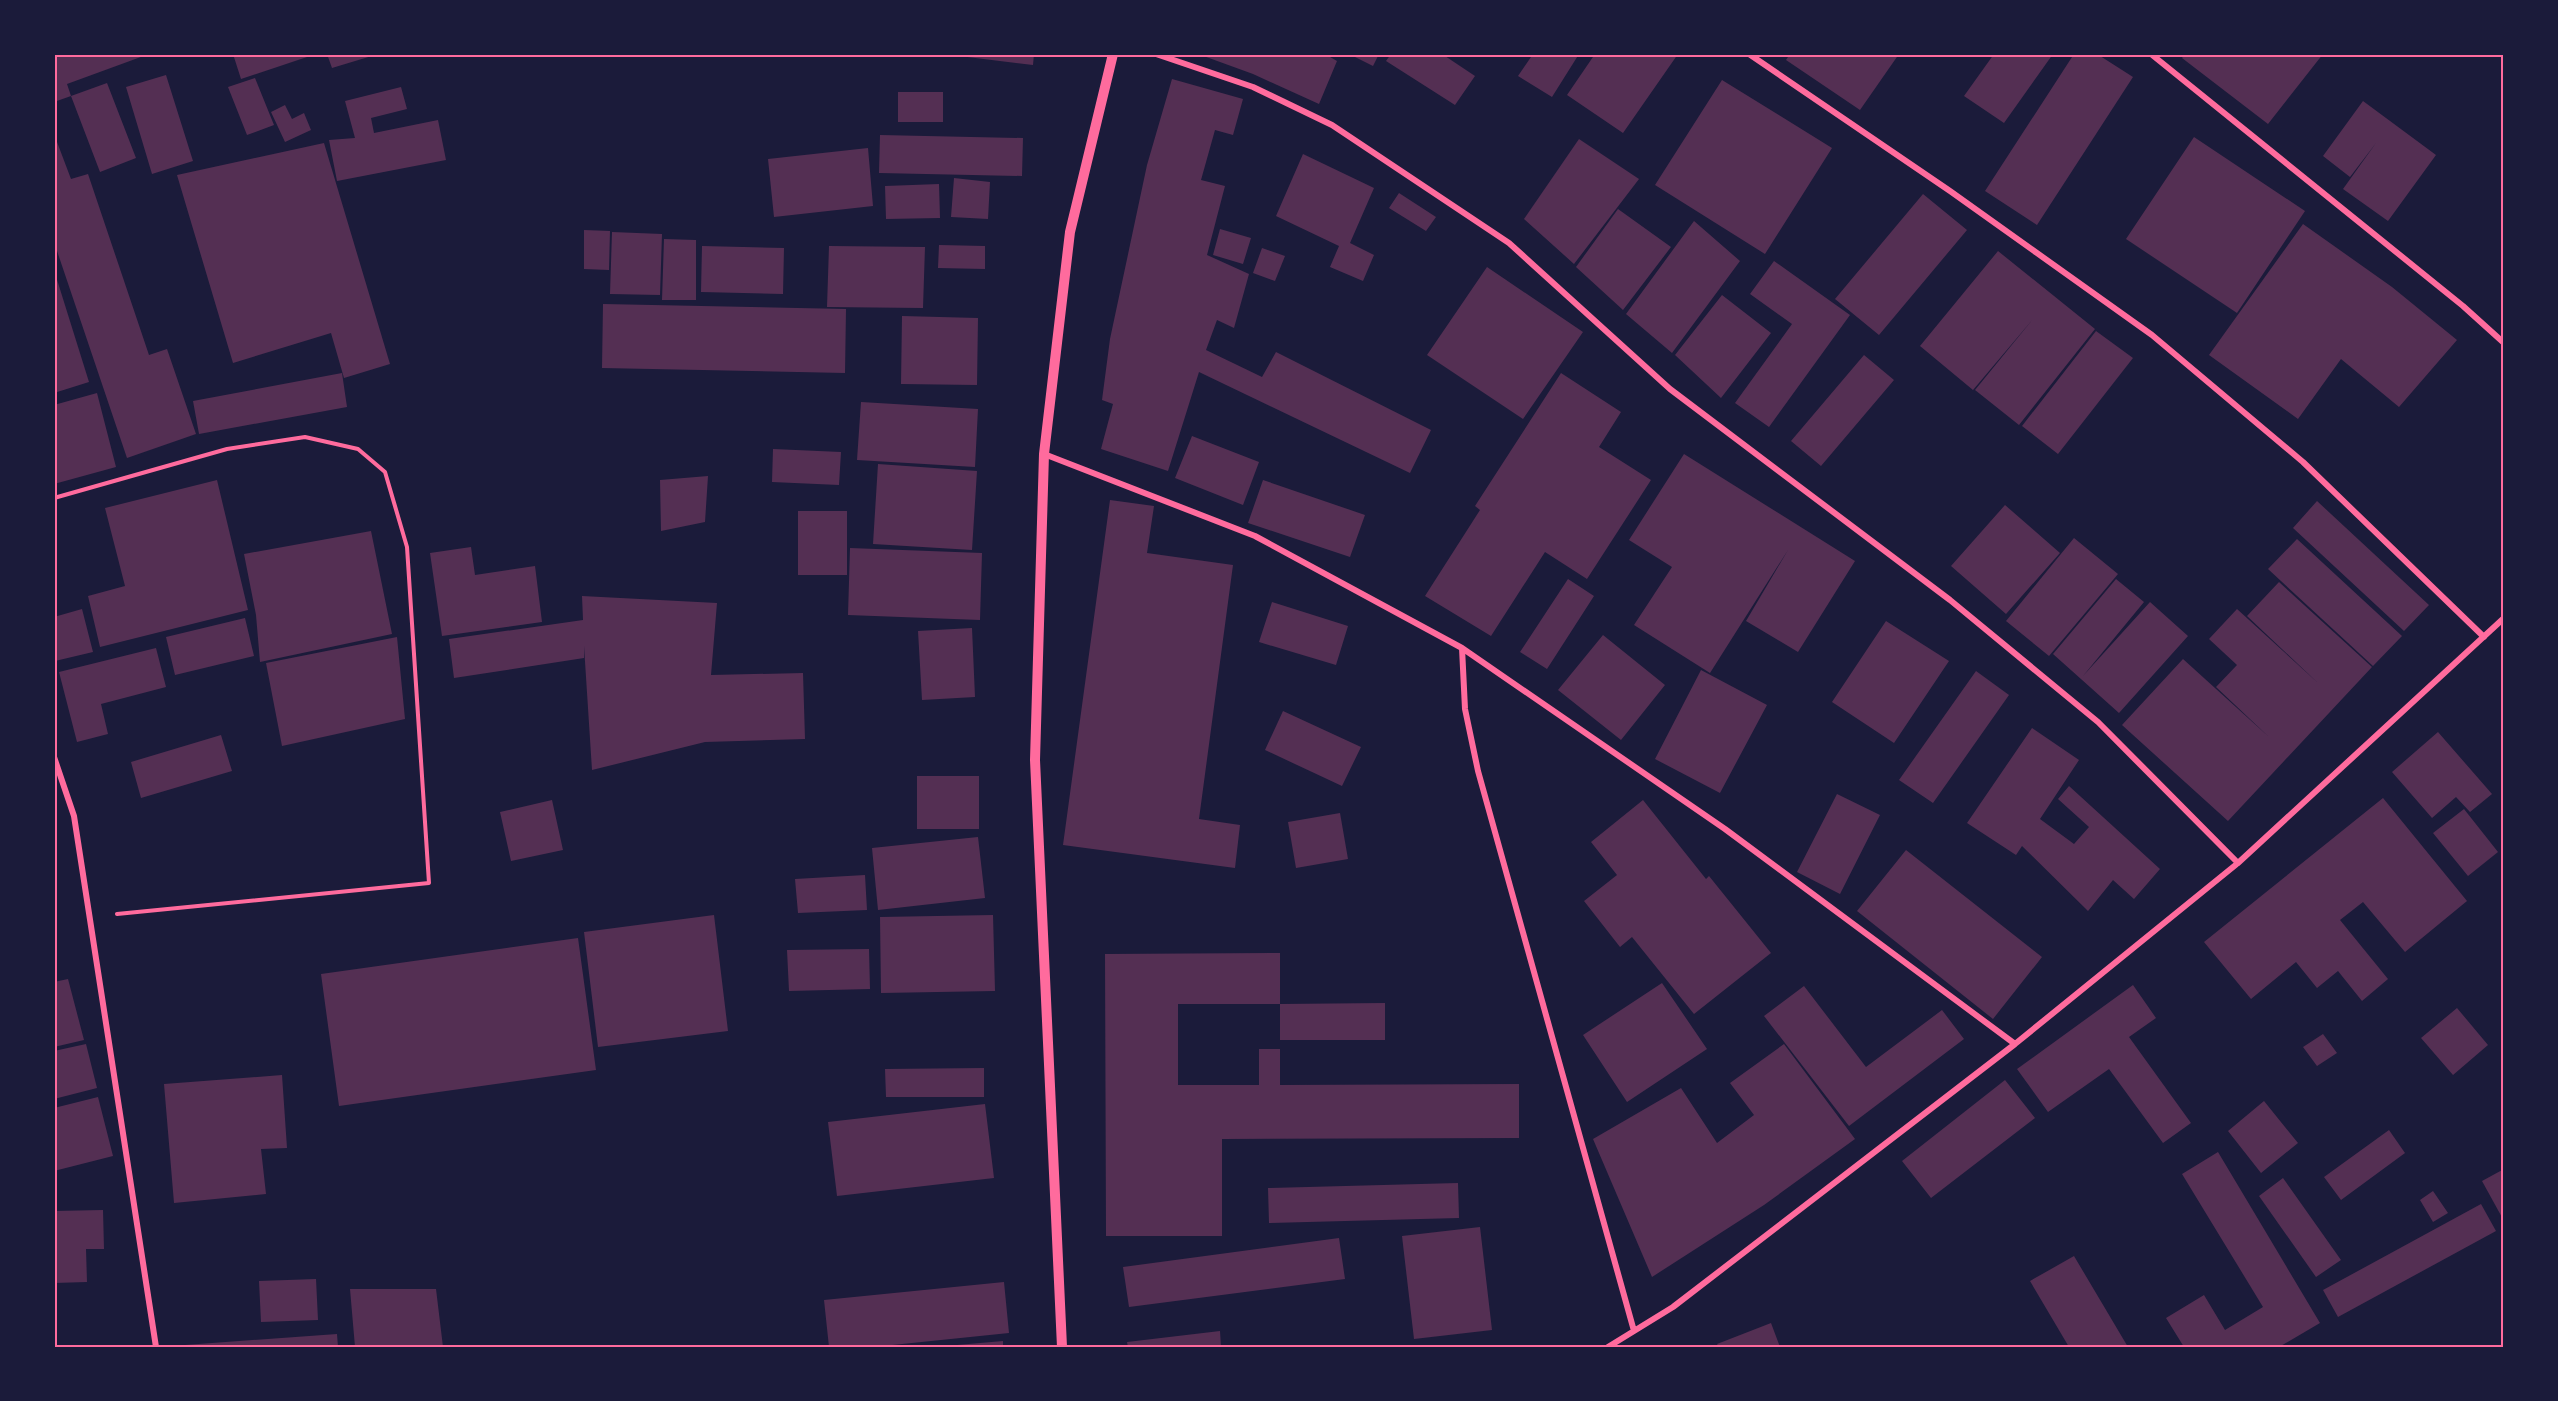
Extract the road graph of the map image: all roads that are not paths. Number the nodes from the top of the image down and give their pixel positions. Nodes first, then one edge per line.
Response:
1 (1113, 54) edge
2 (1156, 54) edge
3 (1749, 54) edge
4 (2151, 54) edge
5 (2504, 343) edge
6 (1044, 454) junction
7 (2504, 618) edge
8 (2484, 637) junction
9 (1462, 648) junction
10 (54, 757) edge
11 (2238, 863) junction
12 (2015, 1044) junction
13 (1634, 1331) junction
14 (156, 1347) edge
15 (1062, 1347) edge
16 (1608, 1347) edge

1 - 6 street
2 - 11 street
3 - 8 street
4 - 5 street
6 - 9 street
6 - 15 street
7 - 8 street
8 - 11 street
9 - 12 street
9 - 13 street
10 - 14 street
11 - 12 street
12 - 13 street
13 - 16 street

